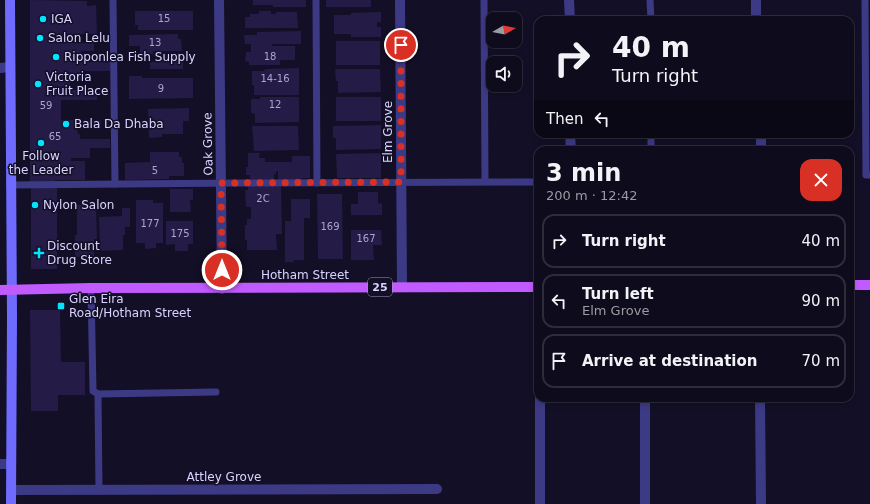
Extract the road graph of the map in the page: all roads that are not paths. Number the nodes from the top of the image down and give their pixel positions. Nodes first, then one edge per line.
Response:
1 (10, 0) edge
2 (113, 0) edge
3 (219, 0) edge
4 (316, 0) edge
5 (400, 0) edge
6 (484, 0) edge
7 (569, 0) edge
8 (650, 0) edge
9 (756, 0) edge
10 (866, 0) edge
11 (570, 16) edge
12 (650, 16) edge
13 (756, 16) edge
14 (5, 67) edge
15 (870, 175) edge
16 (485, 181) junction
17 (317, 182) junction
18 (401, 182) junction
19 (534, 182) edge
20 (221, 183) junction
21 (116, 184) junction
22 (10, 185) junction
23 (854, 285) edge
24 (870, 285) edge
25 (402, 287) junction
26 (534, 287) edge
27 (91, 288) junction
28 (222, 289) junction
29 (0, 290) edge
30 (12, 290) junction
31 (216, 392) dead end
32 (98, 394) junction
33 (540, 402) edge
34 (645, 402) edge
35 (760, 402) edge
36 (0, 464) edge
37 (11, 464) junction
38 (437, 489) dead end
39 (11, 490) junction
40 (99, 491) junction
41 (11, 504) edge
42 (540, 504) edge
43 (645, 504) edge
44 (761, 504) edge

1 - 14 main road
2 - 21 lane
3 - 20 street, Oak Grove
4 - 17 lane
5 - 18 street, Elm Grove
6 - 16 lane
7 - 11 street
8 - 12 lane
9 - 13 street
10 - 15 lane
14 - 22 main road
16 - 18 lane
16 - 19 lane
17 - 18 lane
17 - 20 lane
18 - 25 street, Elm Grove
20 - 21 lane
20 - 28 street, Oak Grove
21 - 22 lane
22 - 30 main road
23 - 24 main road
25 - 26 main road, Hotham Street / 25
25 - 28 main road, Hotham Street / 25
27 - 28 main road, Hotham Street / 25
27 - 30 main road, Hotham Street / 25
27 - 32 lane
29 - 30 main road, Hotham Street / 25
30 - 37 main road
31 - 32 lane
32 - 40 lane
33 - 42 street
34 - 43 street
35 - 44 street
36 - 37 street
37 - 39 main road
38 - 40 street, Attley Grove
39 - 40 street, Attley Grove
39 - 41 main road

